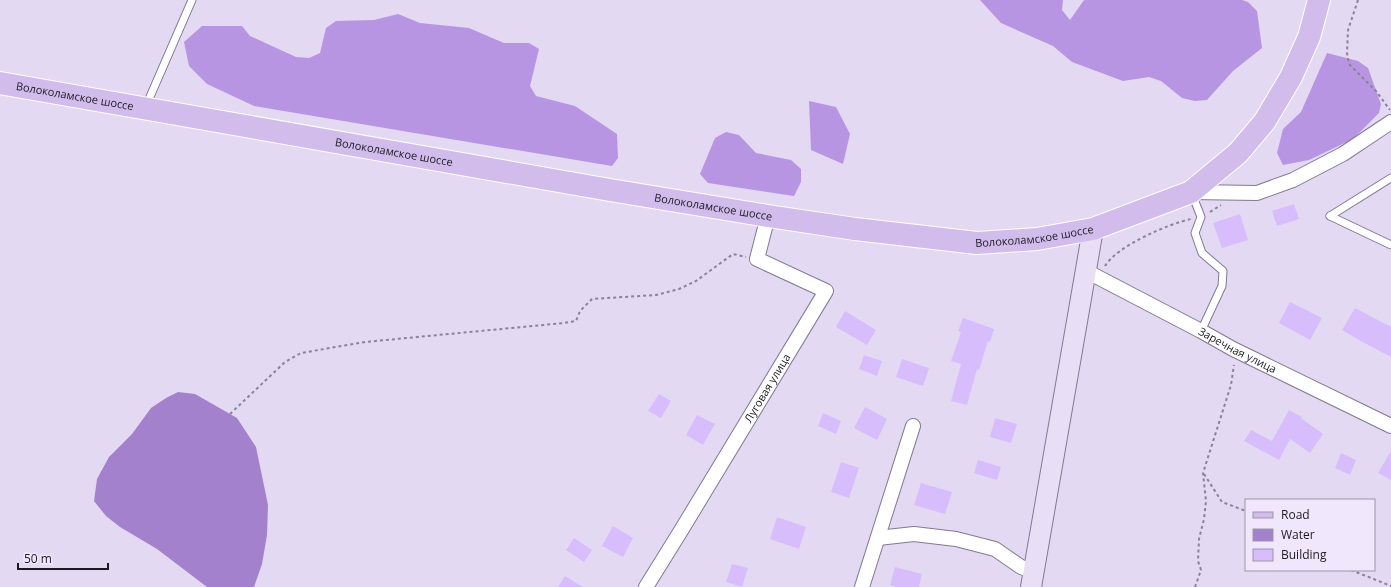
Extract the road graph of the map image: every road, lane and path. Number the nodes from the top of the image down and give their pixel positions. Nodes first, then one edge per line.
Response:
1 (192, 0) edge
2 (1319, 0) edge
3 (1358, 0) edge
4 (0, 83) edge
5 (145, 108) junction
6 (1391, 111) edge
7 (1391, 122) edge
8 (1391, 178) edge
9 (1191, 192) junction
10 (1224, 204) dead end
11 (768, 216) junction
12 (1201, 217) junction
13 (1093, 229) junction
14 (1391, 245) edge
15 (757, 259) junction
16 (1093, 275) junction
17 (1201, 331) junction
18 (1233, 349) junction
19 (230, 414) dead end
20 (913, 426) dead end
21 (1391, 426) edge
22 (1203, 473) junction
23 (1245, 512) edge
24 (878, 538) junction
25 (1354, 571) edge
26 (1032, 579) edge
27 (1391, 586) edge
28 (646, 587) edge
29 (862, 587) edge
30 (1195, 587) edge

1 - 5 lane
2 - 9 main road, Волоколамское шоссе
3 - 6 path
4 - 5 main road, Волоколамское шоссе
5 - 11 main road, Волоколамское шоссе
7 - 9 street
8 - 14 lane
9 - 12 lane
9 - 13 main road, Волоколамское шоссе
10 - 12 path
11 - 13 main road, Волоколамское шоссе
11 - 15 street
12 - 16 path
12 - 17 lane
13 - 16 main road
15 - 19 path
15 - 28 street, Луговая улица
16 - 17 street, Заречная улица
16 - 26 main road
17 - 18 street, Заречная улица
18 - 21 street, Заречная улица
18 - 22 path
20 - 24 street
22 - 23 path
22 - 30 path
24 - 26 street
24 - 29 street
25 - 27 path

